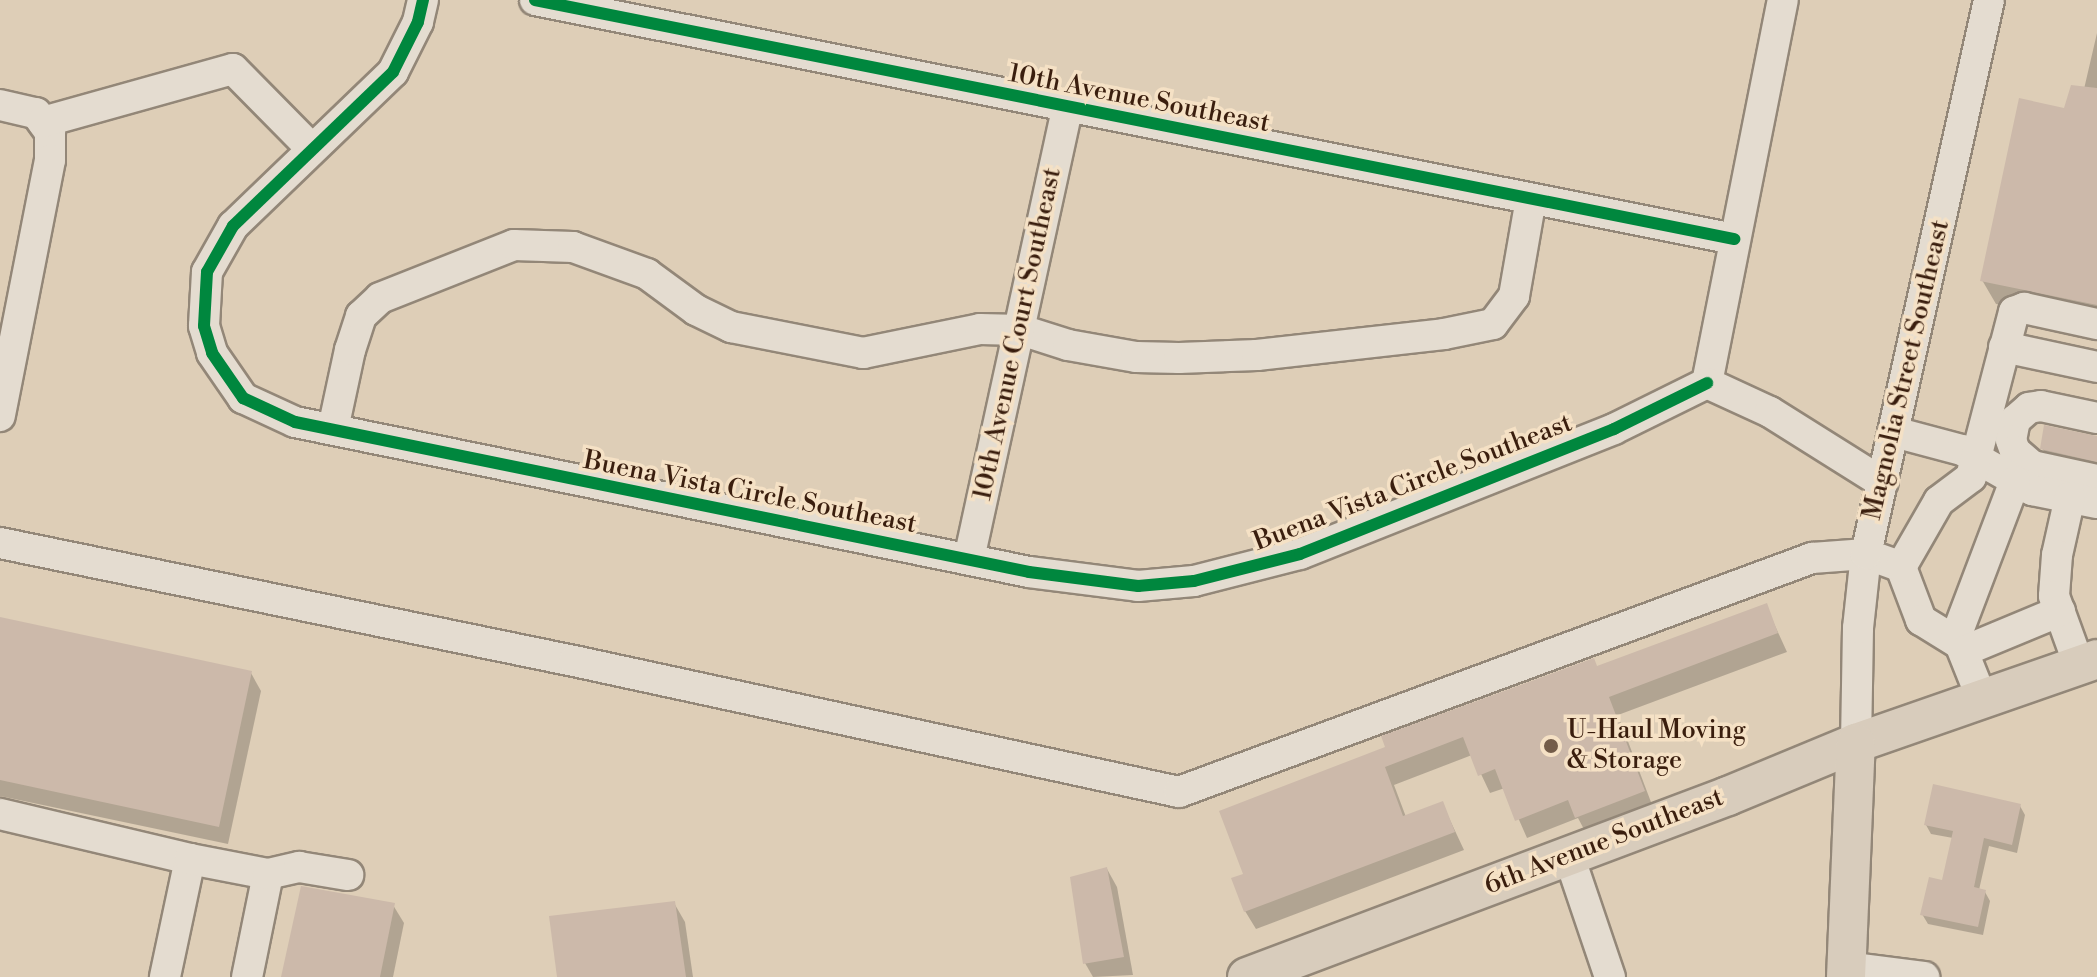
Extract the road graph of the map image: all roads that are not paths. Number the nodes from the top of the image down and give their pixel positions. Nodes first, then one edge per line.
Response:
1 (423, 0) edge
2 (535, 0) edge
3 (1783, 0) edge
4 (1989, 0) edge
5 (0, 105) edge
6 (1067, 108) junction
7 (43, 122) junction
8 (311, 148) junction
9 (1531, 199) junction
10 (1734, 239) junction
11 (2097, 324) edge
12 (1021, 330) junction
13 (2004, 347) junction
14 (2097, 367) edge
15 (1707, 383) junction
16 (0, 416) edge
17 (2097, 418) edge
18 (333, 429) junction
19 (1894, 432) junction
20 (1977, 459) junction
21 (2097, 480) edge
22 (2015, 481) junction
23 (1883, 483) junction
24 (2084, 500) edge
25 (0, 543) edge
26 (1866, 554) junction
27 (969, 559) junction
28 (1901, 567) junction
29 (2060, 611) junction
30 (1960, 645) junction
31 (2088, 662) edge
32 (1982, 699) junction
33 (1856, 743) junction
34 (0, 814) edge
35 (1569, 856) junction
36 (190, 859) junction
37 (268, 874) junction
38 (348, 875) dead end
39 (1846, 972) edge
40 (165, 977) edge
41 (247, 977) edge
42 (1247, 977) edge
43 (1610, 977) edge
44 (1924, 977) edge

1 - 8 street, Buena Vista Circle Southeast
2 - 6 street, 10th Avenue Southeast
3 - 10 street
4 - 19 street, Magnolia Street Southeast
5 - 7 street
6 - 9 street, 10th Avenue Southeast
6 - 12 street, 10th Avenue Court Southeast
7 - 8 street
7 - 16 street
8 - 18 street, Buena Vista Circle Southeast
9 - 10 street, 10th Avenue Southeast
9 - 12 street
10 - 15 street
11 - 13 street
12 - 18 street
12 - 27 street, 10th Avenue Court Southeast
13 - 14 street
13 - 20 street
15 - 23 street
15 - 27 street, Buena Vista Circle Southeast
17 - 21 street
18 - 27 street, Buena Vista Circle Southeast
19 - 20 street
19 - 23 street, Magnolia Street Southeast
20 - 22 street
20 - 28 street
22 - 24 street
22 - 30 street
23 - 26 street, Magnolia Street Southeast
24 - 29 street
25 - 26 street
26 - 28 street
26 - 33 street, Magnolia Street Southeast
28 - 30 street
29 - 30 street
29 - 31 street
30 - 32 street
31 - 32 main road, 6th Avenue Southeast
32 - 33 main road, 6th Avenue Southeast
33 - 35 main road, 6th Avenue Southeast
33 - 39 main road
34 - 36 street
35 - 42 main road, 6th Avenue Southeast
35 - 43 street
36 - 37 street
36 - 40 street
37 - 38 street
37 - 41 street
39 - 44 street

